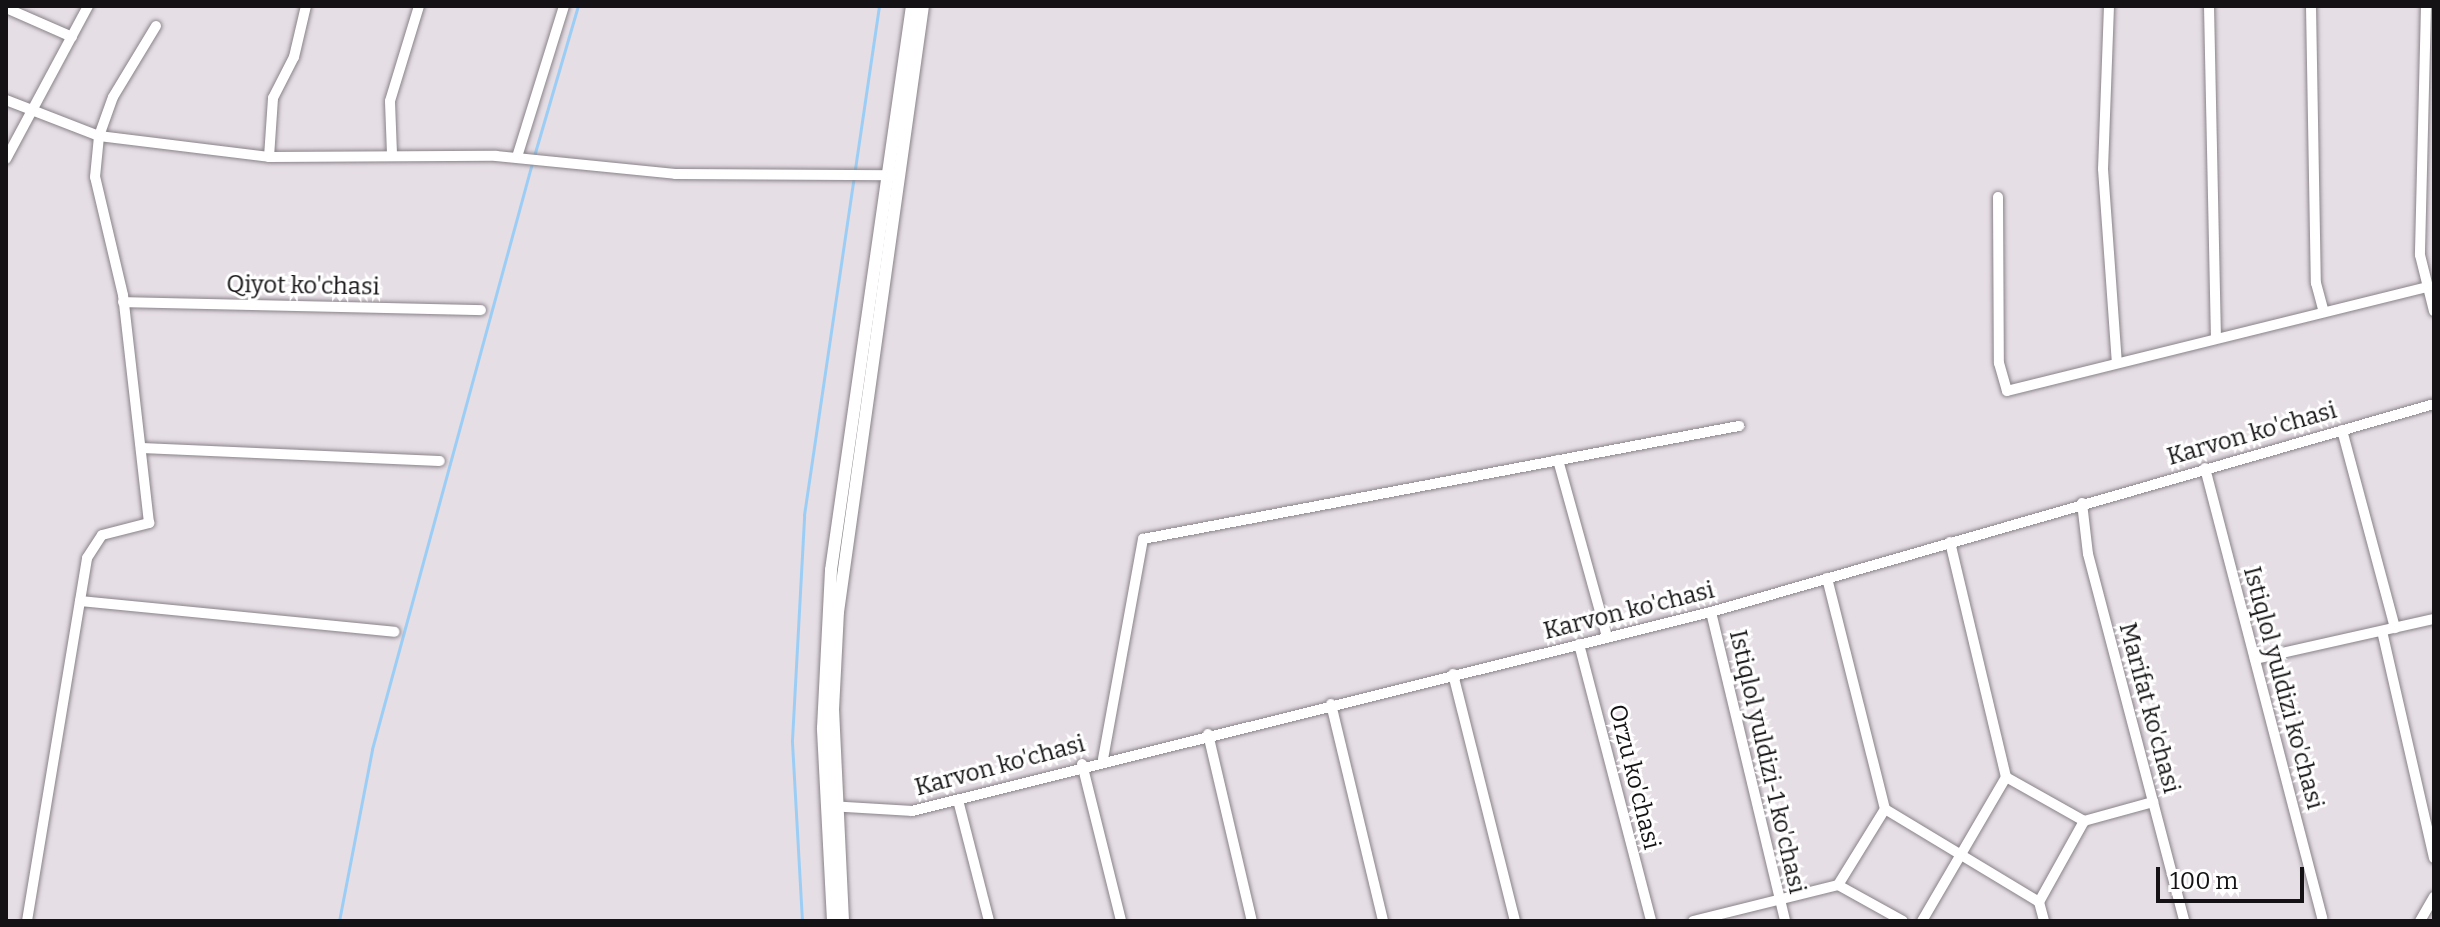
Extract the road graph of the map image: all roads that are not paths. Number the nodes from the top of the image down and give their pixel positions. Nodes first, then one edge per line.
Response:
1 (88, 6) edge
2 (306, 6) edge
3 (419, 6) edge
4 (564, 6) edge
5 (912, 6) edge
6 (923, 6) edge
7 (2109, 6) edge
8 (2209, 6) edge
9 (2311, 6) edge
10 (2426, 6) edge
11 (6, 8) edge
12 (156, 26) dead end
13 (72, 37) junction
14 (6, 100) edge
15 (35, 111) junction
16 (99, 136) junction
17 (392, 154) junction
18 (269, 157) junction
19 (520, 157) junction
20 (6, 159) edge
21 (893, 174) junction
22 (1998, 197) dead end
23 (2424, 288) junction
24 (123, 302) junction
25 (2323, 309) junction
26 (481, 310) dead end
27 (2434, 311) edge
28 (2216, 337) junction
29 (2117, 362) junction
30 (2434, 404) edge
31 (1739, 426) dead end
32 (2342, 430) junction
33 (141, 448) junction
34 (1558, 460) junction
35 (440, 461) dead end
36 (2205, 468) junction
37 (2082, 503) junction
38 (1950, 542) junction
39 (1827, 578) junction
40 (80, 601) junction
41 (1711, 612) junction
42 (2434, 619) edge
43 (2395, 628) junction
44 (2382, 631) junction
45 (394, 632) dead end
46 (1607, 637) junction
47 (1579, 644) junction
48 (2255, 659) junction
49 (1453, 674) junction
50 (1331, 704) junction
51 (1208, 734) junction
52 (1103, 759) junction
53 (1082, 764) junction
54 (2006, 777) junction
55 (958, 800) junction
56 (2153, 802) junction
57 (830, 806) junction
58 (1885, 809) junction
59 (2084, 821) junction
60 (1963, 856) junction
61 (2434, 858) edge
62 (1838, 885) junction
63 (2434, 897) edge
64 (1780, 900) junction
65 (2039, 902) junction
66 (2323, 920) edge
67 (27, 921) edge
68 (833, 921) edge
69 (843, 921) edge
70 (989, 921) edge
71 (1121, 921) edge
72 (1252, 921) edge
73 (1383, 921) edge
74 (1515, 921) edge
75 (1651, 921) edge
76 (1693, 921) edge
77 (1785, 921) edge
78 (1903, 921) edge
79 (1922, 921) edge
80 (2044, 921) edge
81 (2184, 921) edge
82 (2420, 921) edge

1 - 13 street
2 - 18 street
3 - 17 street
4 - 19 street
5 - 21 main road
6 - 21 main road
7 - 29 street
8 - 28 street
9 - 25 street
10 - 23 street
11 - 13 street
12 - 16 street
13 - 15 street
14 - 15 street
15 - 16 street
15 - 20 street
16 - 18 street
16 - 24 street
17 - 18 street
17 - 19 street
19 - 21 street
21 - 57 main road
22 - 29 street
23 - 25 street
23 - 27 street
24 - 26 street, Qiyot ko'chasi
24 - 33 street
25 - 28 street
28 - 29 street
30 - 32 street, Karvon ko'chasi
31 - 34 street
32 - 36 street, Karvon ko'chasi
32 - 43 street
33 - 35 street
33 - 40 street
34 - 46 street
34 - 52 street
36 - 37 street, Karvon ko'chasi
36 - 48 street, Istiqlol yuldizi ko'chasi
37 - 38 street, Karvon ko'chasi
37 - 56 street, Marifat ko'chasi
38 - 39 street, Karvon ko'chasi
38 - 54 street
39 - 41 street, Karvon ko'chasi
39 - 58 street
40 - 45 street
40 - 67 street
41 - 46 street, Karvon ko'chasi
41 - 64 street, Istiqlol yuldizi-1 ko'chasi
42 - 43 street
43 - 44 street
44 - 48 street
44 - 61 street
46 - 47 street, Karvon ko'chasi
47 - 49 street, Karvon ko'chasi
47 - 75 street, Orzu ko'chasi
48 - 66 street, Istiqlol yuldizi ko'chasi
49 - 50 street, Karvon ko'chasi
49 - 74 street
50 - 51 street, Karvon ko'chasi
50 - 73 street
51 - 52 street, Karvon ko'chasi
51 - 72 street
52 - 53 street, Karvon ko'chasi
53 - 55 street, Karvon ko'chasi
53 - 71 street
54 - 59 street
54 - 60 street
55 - 57 street, Karvon ko'chasi
55 - 70 street
56 - 59 street
56 - 81 street, Marifat ko'chasi
57 - 68 main road
57 - 69 main road
58 - 60 street
58 - 62 street
59 - 65 street
60 - 65 street
60 - 79 street
62 - 64 street
62 - 78 street
63 - 82 street
64 - 76 street
64 - 77 street, Istiqlol yuldizi-1 ko'chasi
65 - 80 street

